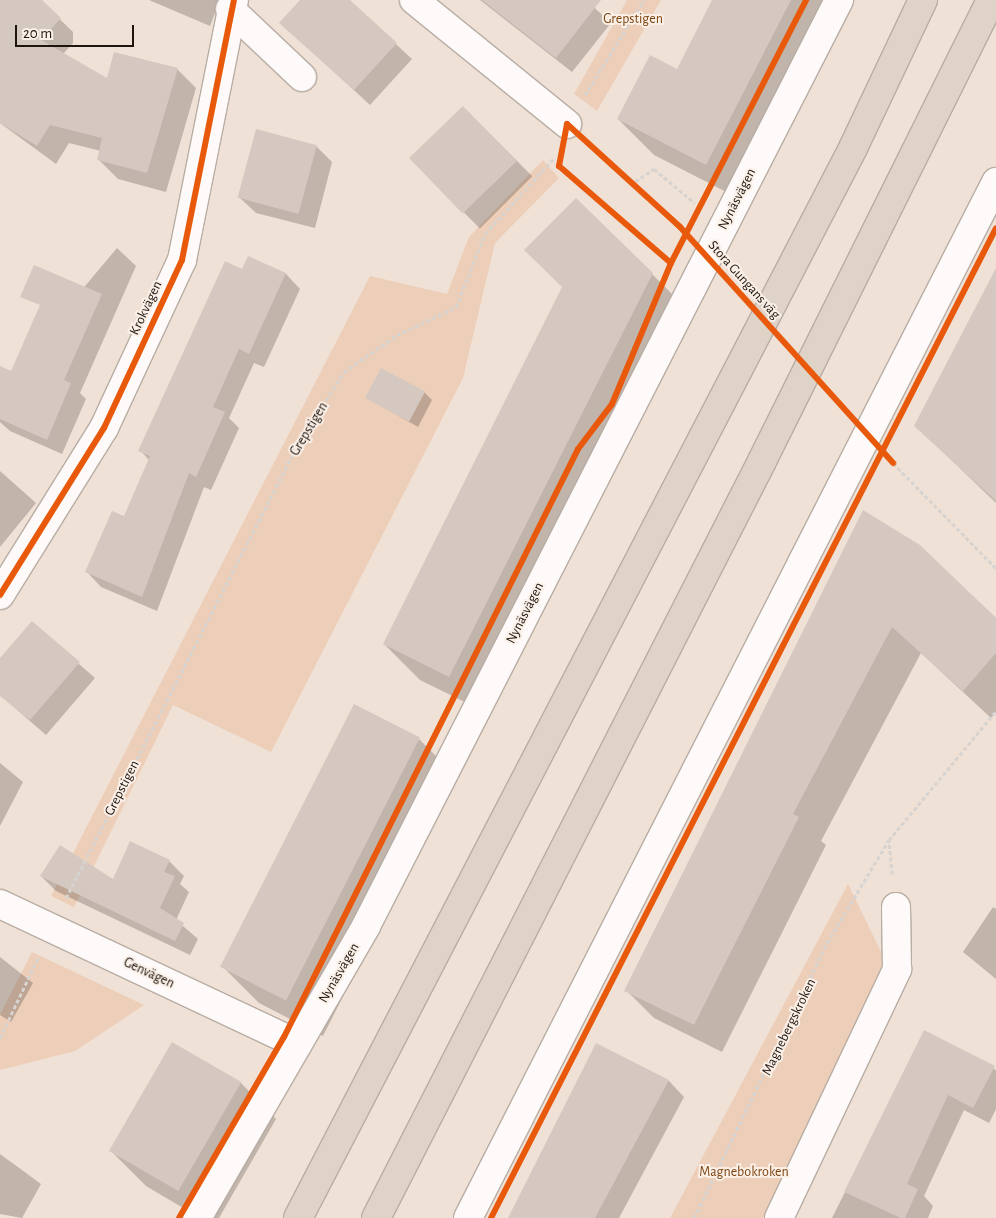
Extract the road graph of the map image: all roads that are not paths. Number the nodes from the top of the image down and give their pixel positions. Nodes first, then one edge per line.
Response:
1 (414, 0) edge
2 (838, 0) edge
3 (923, 0) edge
4 (990, 0) edge
5 (232, 4) edge
6 (302, 77) dead end
7 (567, 124) road end
8 (996, 182) edge
9 (0, 595) edge
10 (0, 904) edge
11 (896, 907) road end
12 (298, 1044) junction
13 (197, 1218) edge
14 (298, 1218) edge
15 (376, 1218) edge
16 (468, 1218) edge
17 (779, 1218) edge

1 - 7 street
2 - 12 street, Nynäsvägen
3 - 14 highway
4 - 15 highway
5 - 6 street
5 - 9 street, Krokvägen
8 - 16 street
10 - 12 street, Genvägen
11 - 17 street
12 - 13 street, Nynäsvägen

